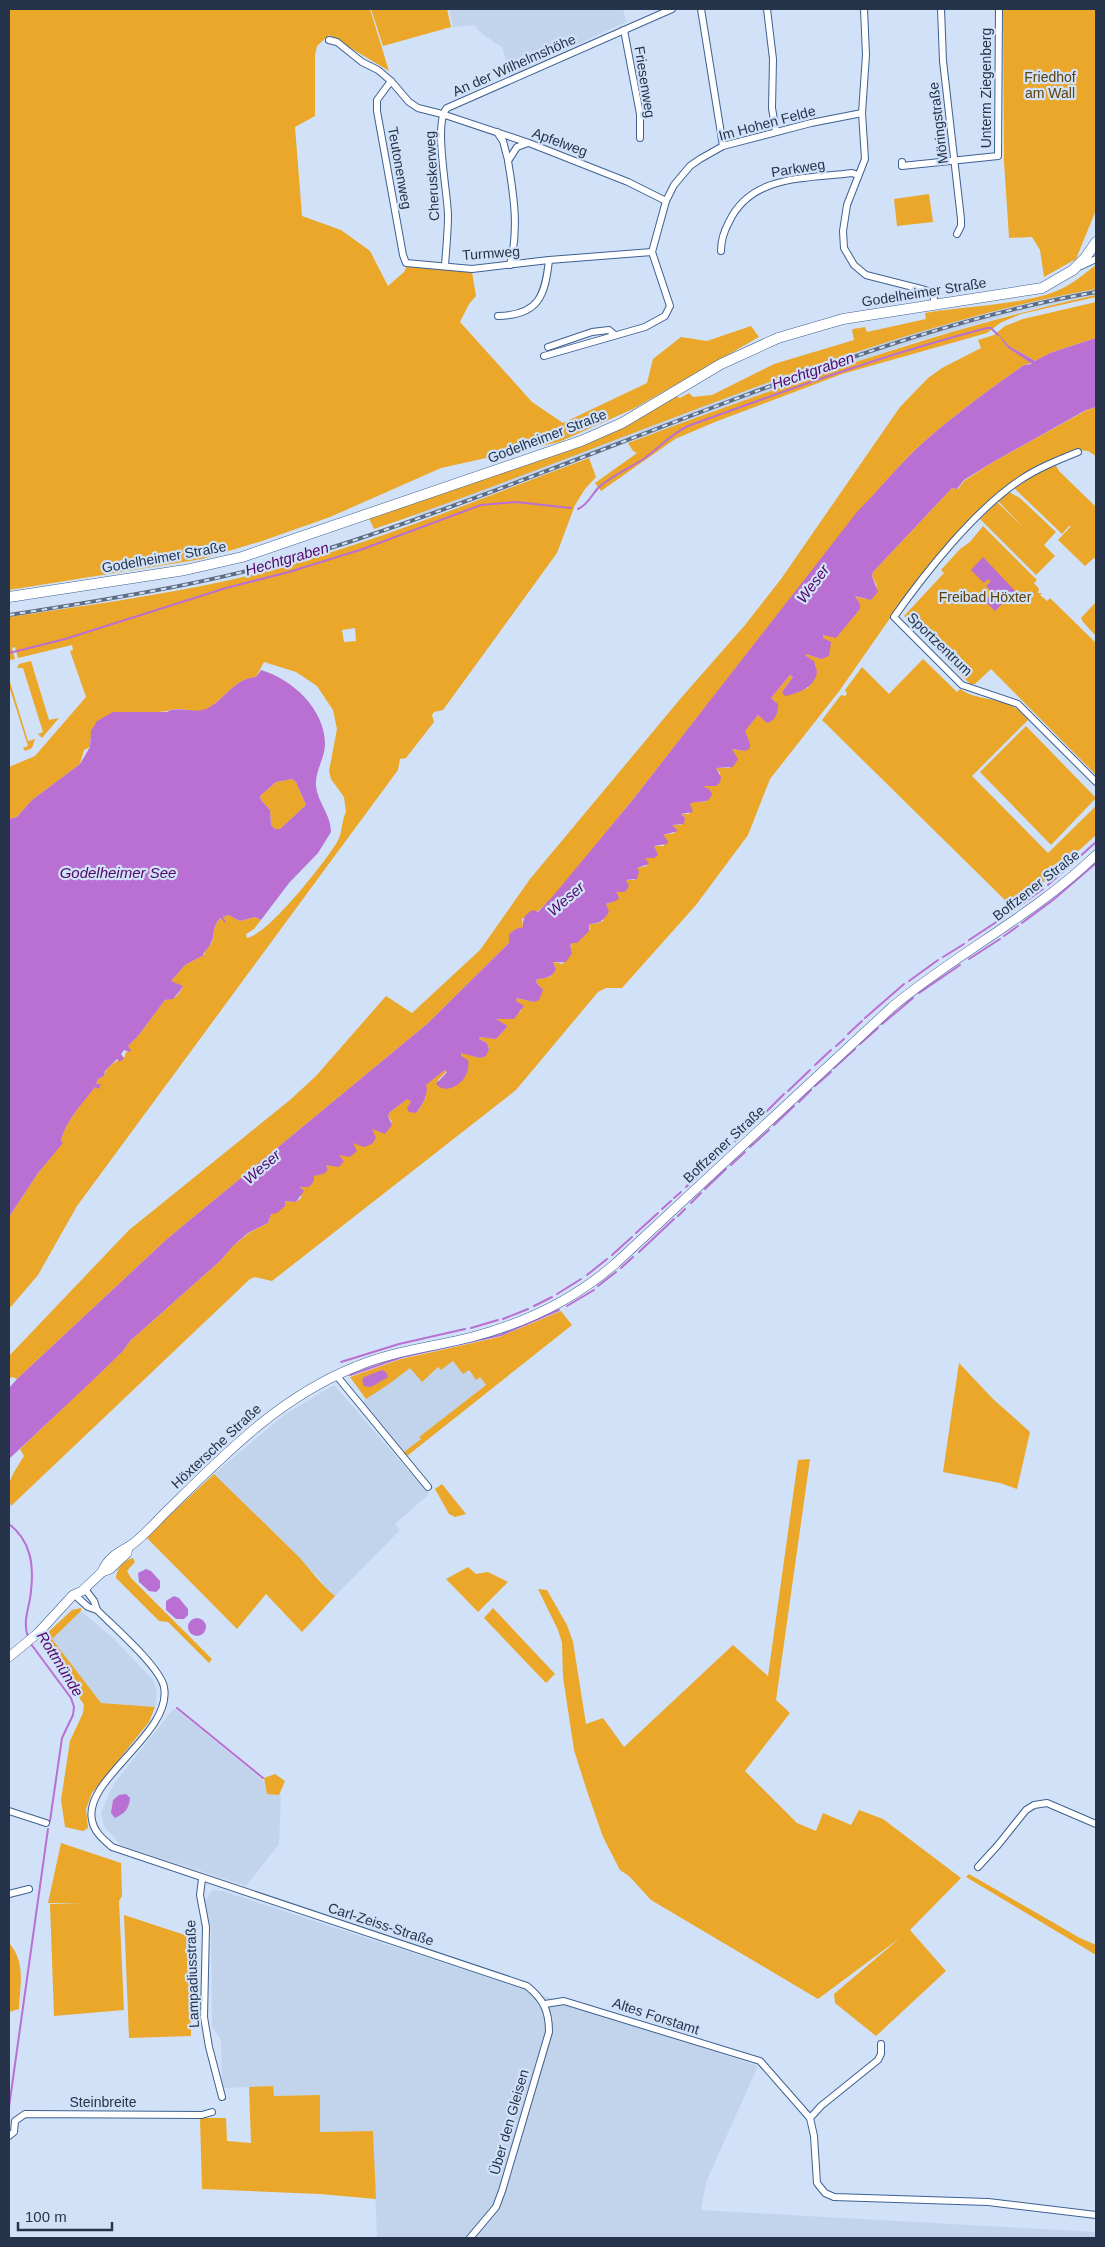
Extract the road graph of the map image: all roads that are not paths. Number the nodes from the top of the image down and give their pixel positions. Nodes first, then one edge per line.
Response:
1 (672, 9) edge
2 (701, 9) edge
3 (767, 9) edge
4 (864, 9) edge
5 (941, 9) edge
6 (999, 9) edge
7 (662, 11) edge
8 (624, 30) junction
9 (329, 40) dead end
10 (391, 81) junction
11 (862, 113) junction
12 (442, 114) junction
13 (497, 132) junction
14 (776, 132) junction
15 (640, 138) dead end
16 (529, 143) junction
17 (723, 146) junction
18 (955, 160) junction
19 (508, 161) junction
20 (902, 162) dead end
21 (858, 175) junction
22 (666, 201) junction
23 (957, 234) dead end
24 (1096, 242) edge
25 (721, 251) dead end
26 (652, 252) junction
27 (1096, 259) edge
28 (549, 260) junction
29 (406, 263) joint
30 (510, 265) junction
31 (445, 266) junction
32 (1073, 270) junction
33 (935, 303) junction
34 (498, 316) dead end
35 (615, 335) junction
36 (548, 348) dead end
37 (544, 356) dead end
38 (1078, 452) dead end
39 (9, 597) edge
40 (1096, 782) edge
41 (1096, 855) edge
42 (334, 1376) junction
43 (428, 1487) dead end
44 (82, 1593) junction
45 (98, 1610) junction
46 (9, 1657) edge
47 (9, 1811) edge
48 (46, 1823) dead end
49 (1096, 1824) edge
50 (978, 1867) dead end
51 (202, 1878) junction
52 (29, 1889) dead end
53 (9, 1894) edge
54 (545, 2004) junction
55 (881, 2044) dead end
56 (222, 2097) dead end
57 (212, 2112) dead end
58 (810, 2118) junction
59 (9, 2136) edge
60 (1096, 2214) edge
61 (470, 2238) edge

1 - 7 street, An der Wilhelmshöhe
2 - 17 street
3 - 14 street
4 - 11 street
5 - 18 street, Möringstraße
6 - 18 street, Unterm Ziegenberg
7 - 8 street, An der Wilhelmshöhe
8 - 12 street, An der Wilhelmshöhe
8 - 15 street, Friesenweg
9 - 10 street, An der Wilhelmshöhe
10 - 12 street, An der Wilhelmshöhe
10 - 29 street, Teutonenweg
11 - 14 street, Im Hohen Felde
11 - 21 street
12 - 13 street, Apfelweg
12 - 31 street, Cheruskerweg
13 - 16 street, Apfelweg
13 - 19 street
14 - 17 street, Im Hohen Felde
16 - 19 street
16 - 22 street, Apfelweg
17 - 22 street, Im Hohen Felde
18 - 20 street, Unterm Ziegenberg
18 - 23 street, Möringstraße
19 - 30 street
21 - 25 street, Parkweg
21 - 33 street
22 - 26 street, Im Hohen Felde
24 - 32 main road, Godelheimer Straße
26 - 28 street, Turmweg
26 - 35 street
27 - 32 street
28 - 30 street, Turmweg
28 - 34 street
29 - 31 street, Turmweg
30 - 31 street, Turmweg
32 - 33 main road, Godelheimer Straße
33 - 39 main road, Godelheimer Straße
35 - 36 street
35 - 37 street
38 - 40 street, Sportzentrum
41 - 42 street, Boffzener Straße
42 - 43 street
42 - 44 street, Höxtersche Straße
44 - 45 street
44 - 45 street
44 - 46 street, Höxtersche Straße
45 - 51 street, Carl-Zeiss-Straße
47 - 48 street
49 - 50 street
51 - 54 street, Carl-Zeiss-Straße
51 - 56 street, Lampadiusstraße
52 - 53 street
54 - 58 street, Altes Forstamt
54 - 61 street, Über den Gleisen
55 - 58 street
57 - 59 street, Steinbreite
58 - 60 street

